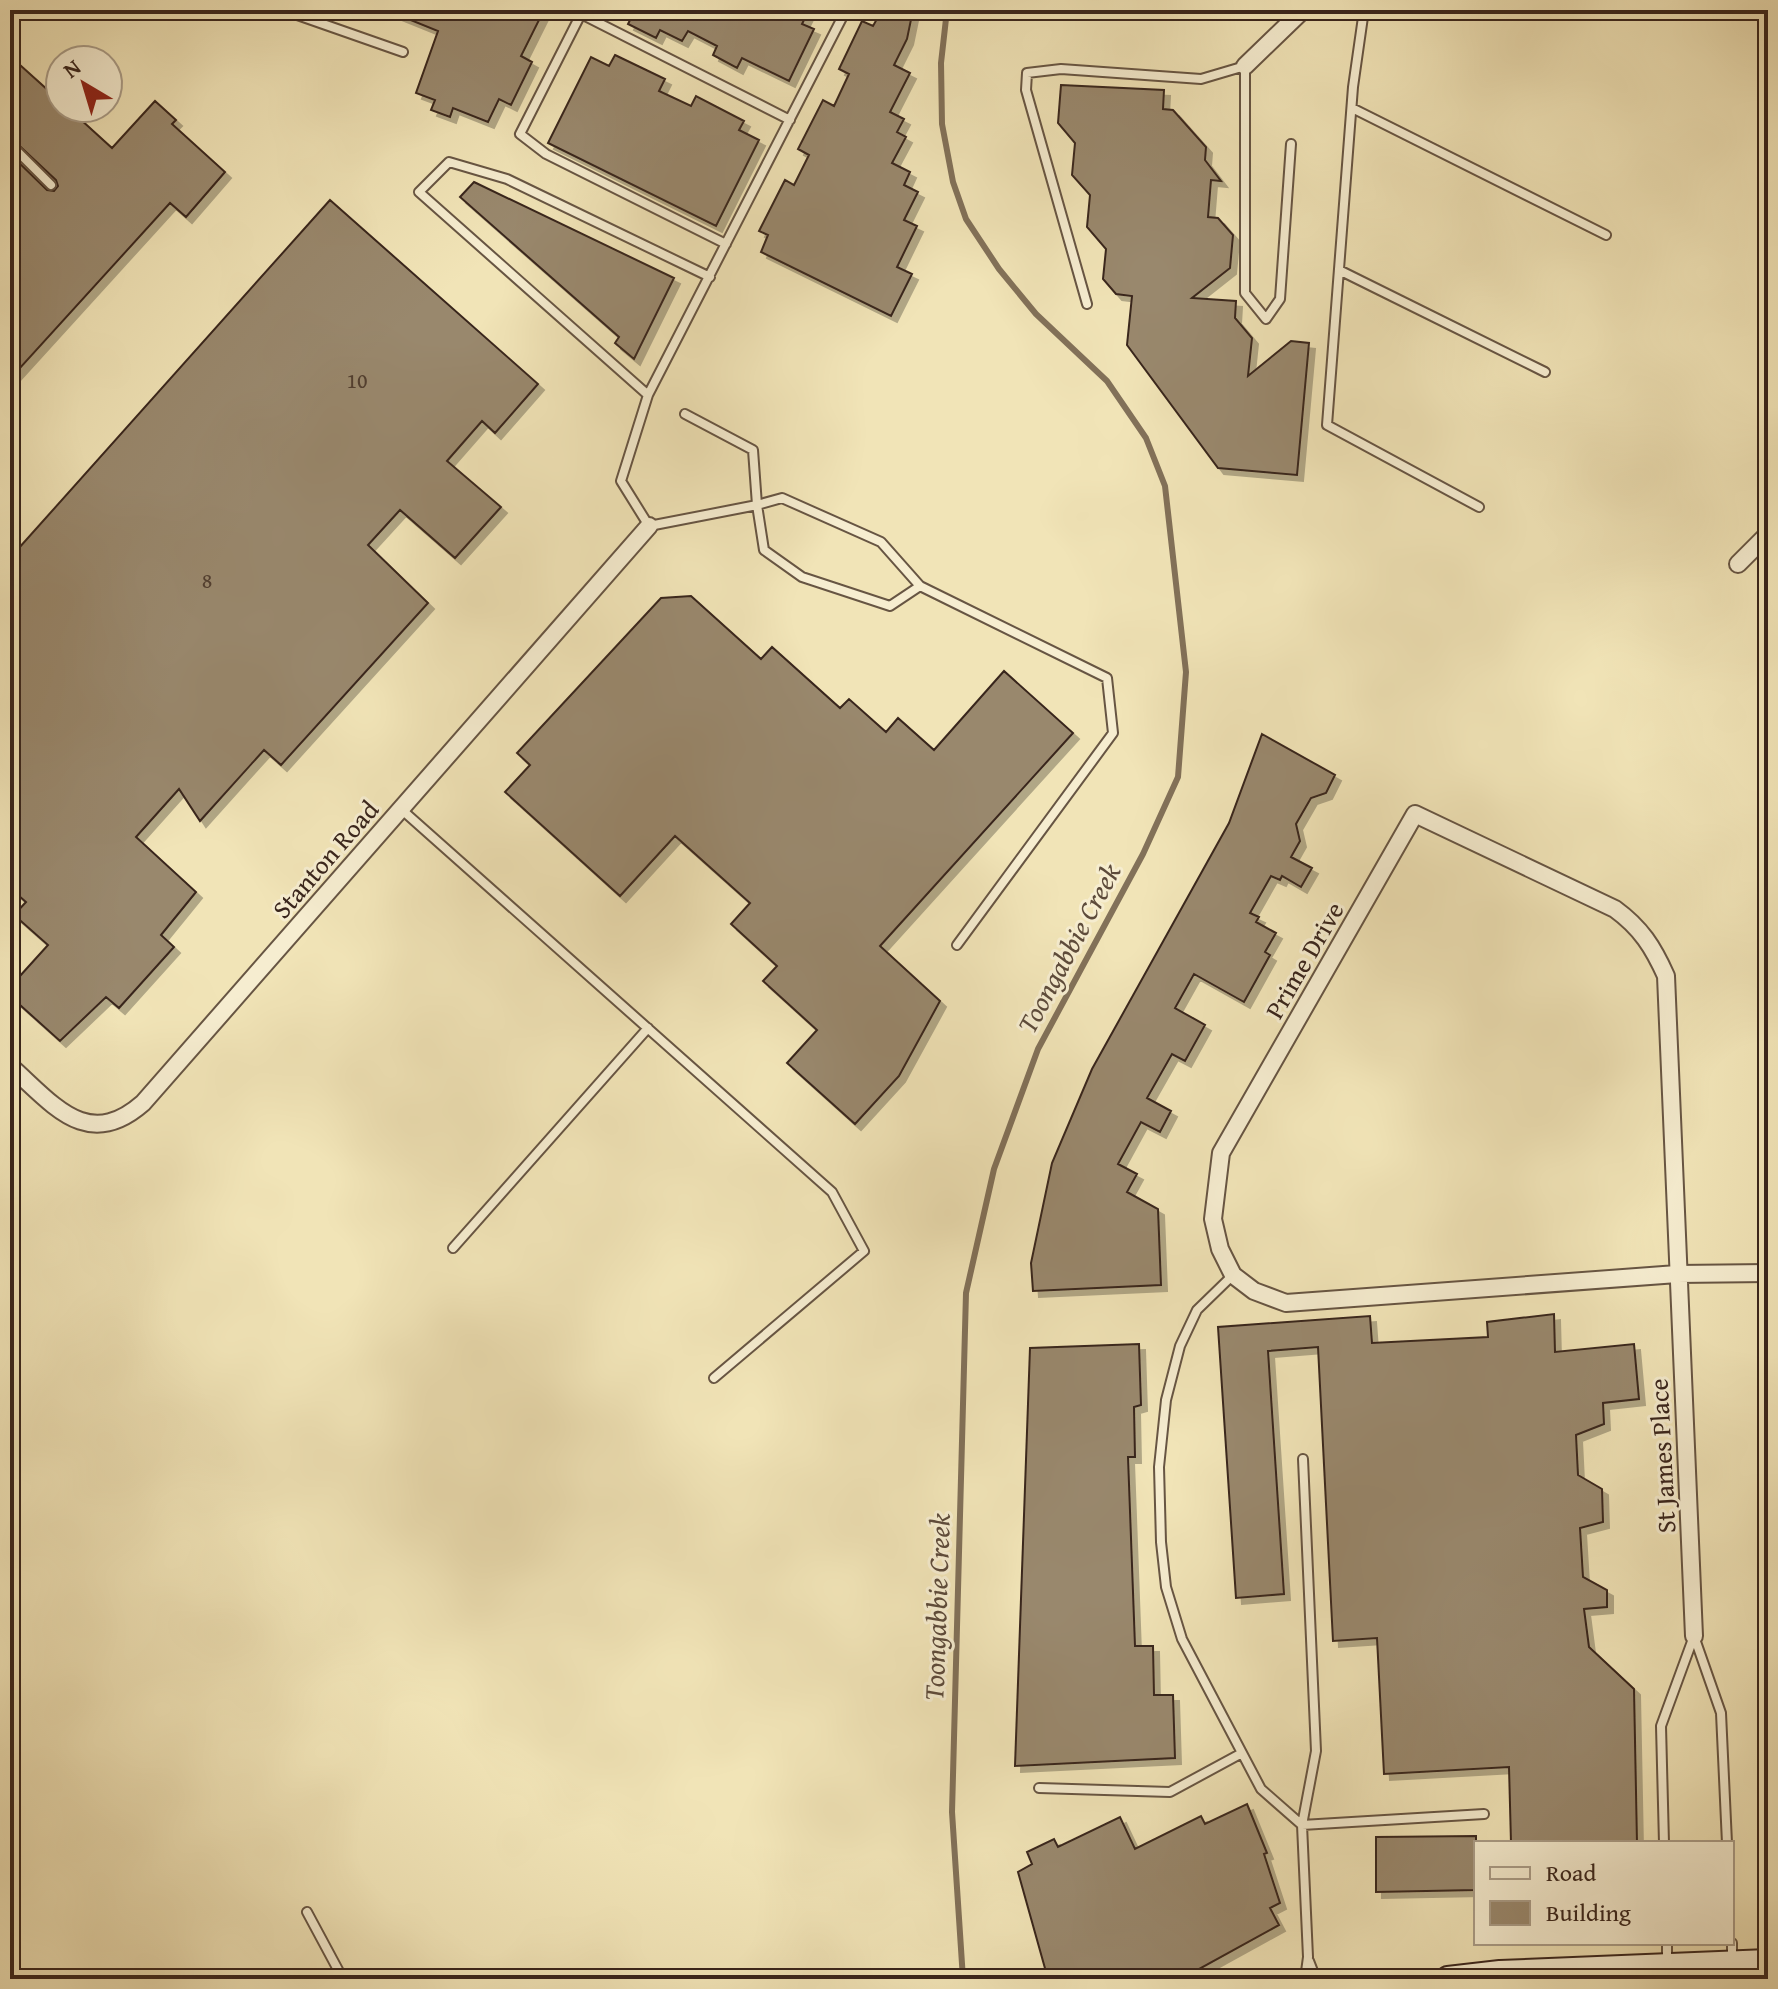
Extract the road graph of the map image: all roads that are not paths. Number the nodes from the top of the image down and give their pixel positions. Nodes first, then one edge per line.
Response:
1 (283, 10) edge
2 (846, 10) edge
3 (1303, 10) edge
4 (1364, 10) edge
5 (582, 12) edge
6 (403, 52) dead end
7 (1245, 66) junction
8 (1352, 108) junction
9 (790, 120) junction
10 (10, 144) edge
11 (1291, 144) dead end
12 (51, 185) dead end
13 (1606, 235) dead end
14 (726, 244) junction
15 (1339, 270) junction
16 (710, 277) junction
17 (1087, 304) dead end
18 (1545, 372) dead end
19 (648, 395) junction
20 (685, 414) dead end
21 (757, 505) junction
22 (1479, 507) dead end
23 (649, 526) junction
24 (1768, 534) edge
25 (1738, 564) dead end
26 (920, 586) junction
27 (401, 809) junction
28 (957, 945) dead end
29 (648, 1028) junction
30 (10, 1066) edge
31 (453, 1248) dead end
32 (1768, 1273) edge
33 (1677, 1274) junction
34 (1233, 1275) junction
35 (714, 1378) dead end
36 (1303, 1459) dead end
37 (1694, 1636) junction
38 (1242, 1753) junction
39 (1039, 1788) dead end
40 (1484, 1814) dead end
41 (1302, 1825) junction
42 (1664, 1841) edge
43 (1727, 1841) edge
44 (307, 1912) dead end
45 (1732, 1953) edge
46 (1667, 1955) edge
47 (1308, 1957) junction
48 (1768, 1962) edge
49 (343, 1979) edge
50 (1305, 1979) edge
51 (1316, 1979) edge
52 (1448, 1979) edge

1 - 6 lane
2 - 9 lane
3 - 7 street
4 - 8 lane
5 - 9 lane
5 - 14 lane
7 - 11 lane
7 - 17 lane
8 - 13 lane
8 - 15 lane
9 - 14 lane
10 - 12 lane
14 - 16 lane
15 - 18 lane
15 - 22 lane
16 - 19 lane
16 - 19 lane
19 - 23 lane
20 - 21 lane
21 - 23 lane
21 - 26 lane
21 - 26 lane
23 - 27 street, Stanton Road
24 - 25 street
26 - 28 lane
27 - 29 lane
27 - 30 street, Stanton Road
29 - 31 lane
29 - 35 lane
32 - 33 street
33 - 34 street
33 - 34 street, Prime Drive
33 - 37 street, St James Place
34 - 38 lane
36 - 41 lane
37 - 42 lane
37 - 43 lane
38 - 39 lane
38 - 41 lane
40 - 41 lane
41 - 47 lane
44 - 49 lane
45 - 46 street
45 - 48 street
46 - 52 street
47 - 50 lane
47 - 51 lane

